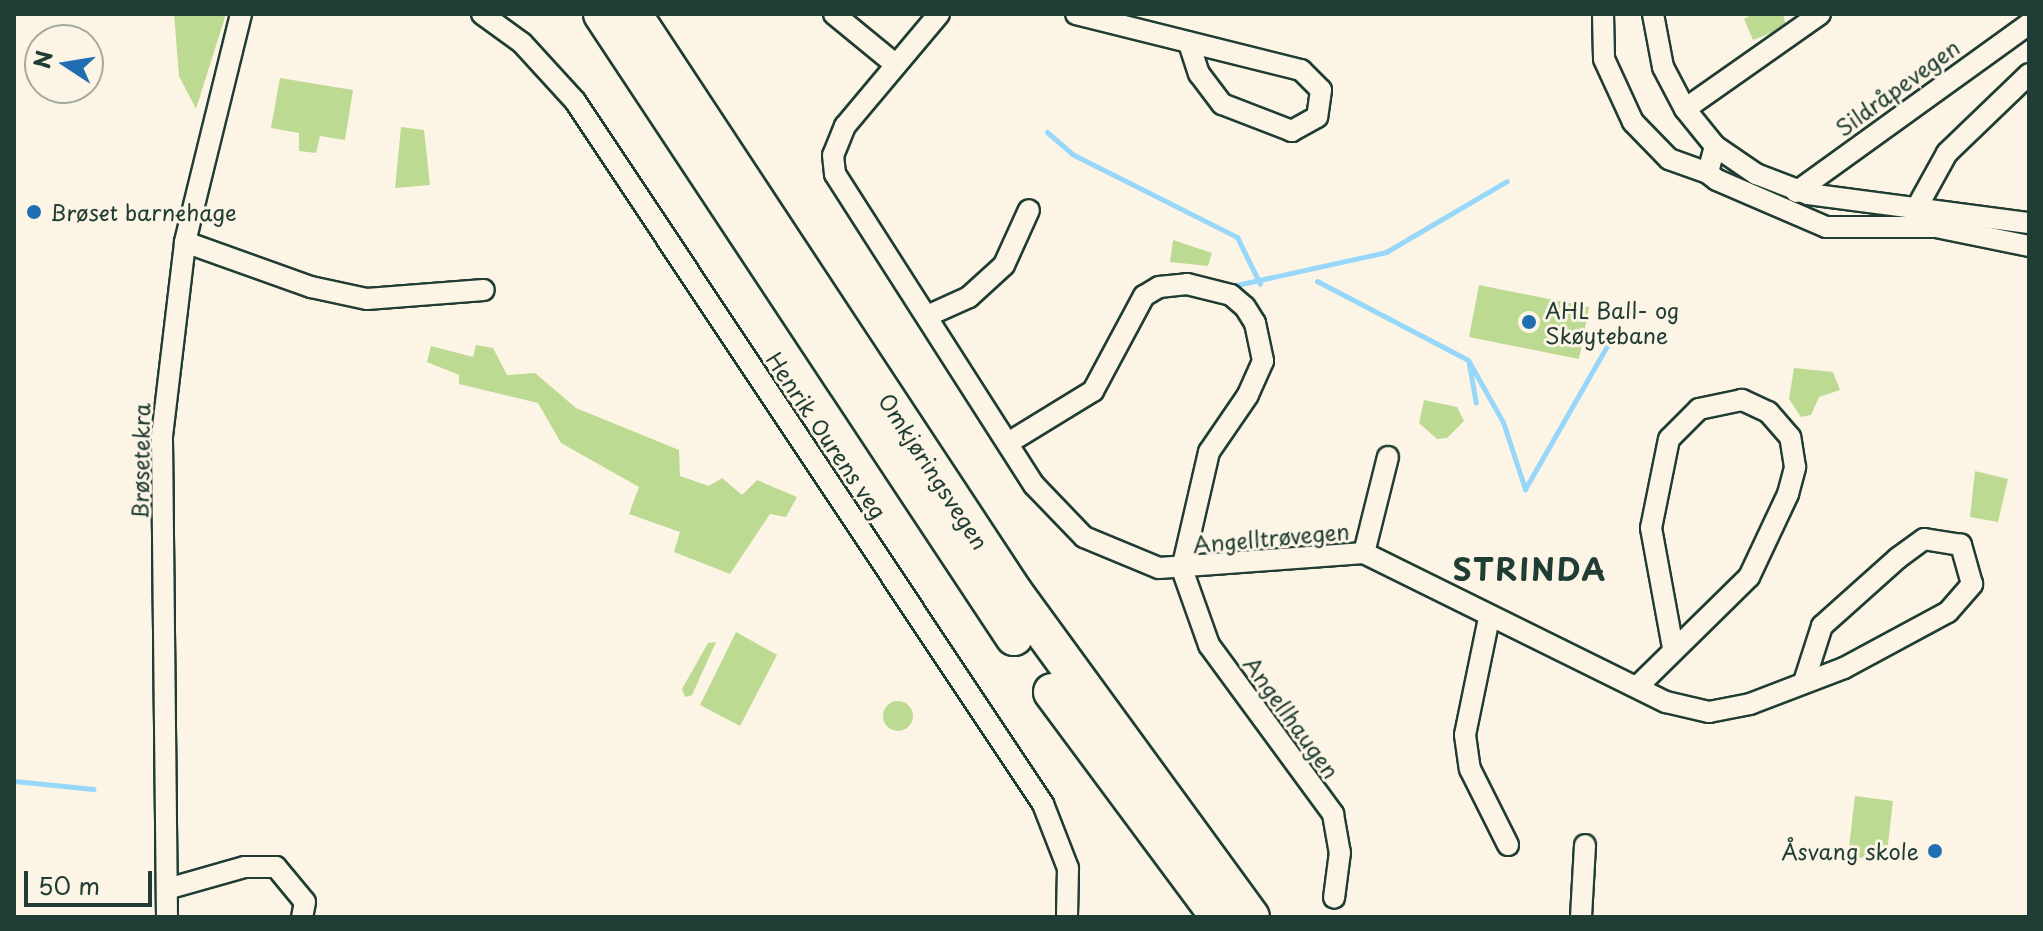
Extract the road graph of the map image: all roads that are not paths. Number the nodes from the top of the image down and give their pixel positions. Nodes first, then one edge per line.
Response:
1 (241, 14) edge
2 (482, 14) edge
3 (602, 14) edge
4 (633, 14) edge
5 (834, 14) edge
6 (939, 14) edge
7 (1076, 14) edge
8 (1603, 14) edge
9 (1653, 14) edge
10 (1820, 14) edge
11 (2029, 24) edge
12 (1189, 43) junction
13 (896, 65) junction
14 (2029, 74) edge
15 (1685, 109) junction
16 (1715, 146) junction
17 (1708, 173) junction
18 (1796, 192) junction
19 (1916, 209) junction
20 (1029, 210) dead end
21 (2029, 223) edge
22 (185, 242) junction
23 (2029, 246) edge
24 (484, 290) dead end
25 (927, 316) junction
26 (1008, 443) junction
27 (1388, 457) dead end
28 (1364, 553) junction
29 (1182, 569) junction
30 (1489, 618) junction
31 (1673, 648) junction
32 (1804, 682) junction
33 (1637, 687) junction
34 (1508, 845) dead end
35 (1585, 845) dead end
36 (167, 889) junction
37 (1334, 898) dead end
38 (167, 917) edge
39 (302, 917) edge
40 (1067, 917) edge
41 (1219, 917) edge
42 (1251, 917) edge
43 (1581, 917) edge

1 - 22 street, Brøsetekra
2 - 40 street, Henrik Ourens veg
3 - 41 highway, Omkjøringsvegen
4 - 42 highway, Omkjøringsvegen
5 - 13 street
6 - 13 street, Angelltrøvegen
7 - 12 street
8 - 17 street
9 - 15 street
10 - 15 street
11 - 18 street, Sildråpevegen
12 - 12 street
13 - 25 street, Angelltrøvegen
14 - 19 street
15 - 16 street
16 - 17 street
16 - 18 street
17 - 23 street
18 - 19 street
19 - 21 street
20 - 25 street
22 - 24 street
22 - 36 street, Brøsetekra
25 - 26 street, Angelltrøvegen
26 - 29 street, Angelltrøvegen
26 - 29 street, Angelltrøvegen
27 - 28 street, Angelltrøvegen
28 - 29 street, Angelltrøvegen
28 - 30 street, Angelltrøvegen
29 - 37 street, Angellhaugen
30 - 33 street, Angelltrøvegen
30 - 34 street
31 - 31 street
31 - 33 street
32 - 32 street, Angelltrøvegen
32 - 33 street, Angelltrøvegen
35 - 43 street
36 - 38 street, Brøsetekra
36 - 39 street

